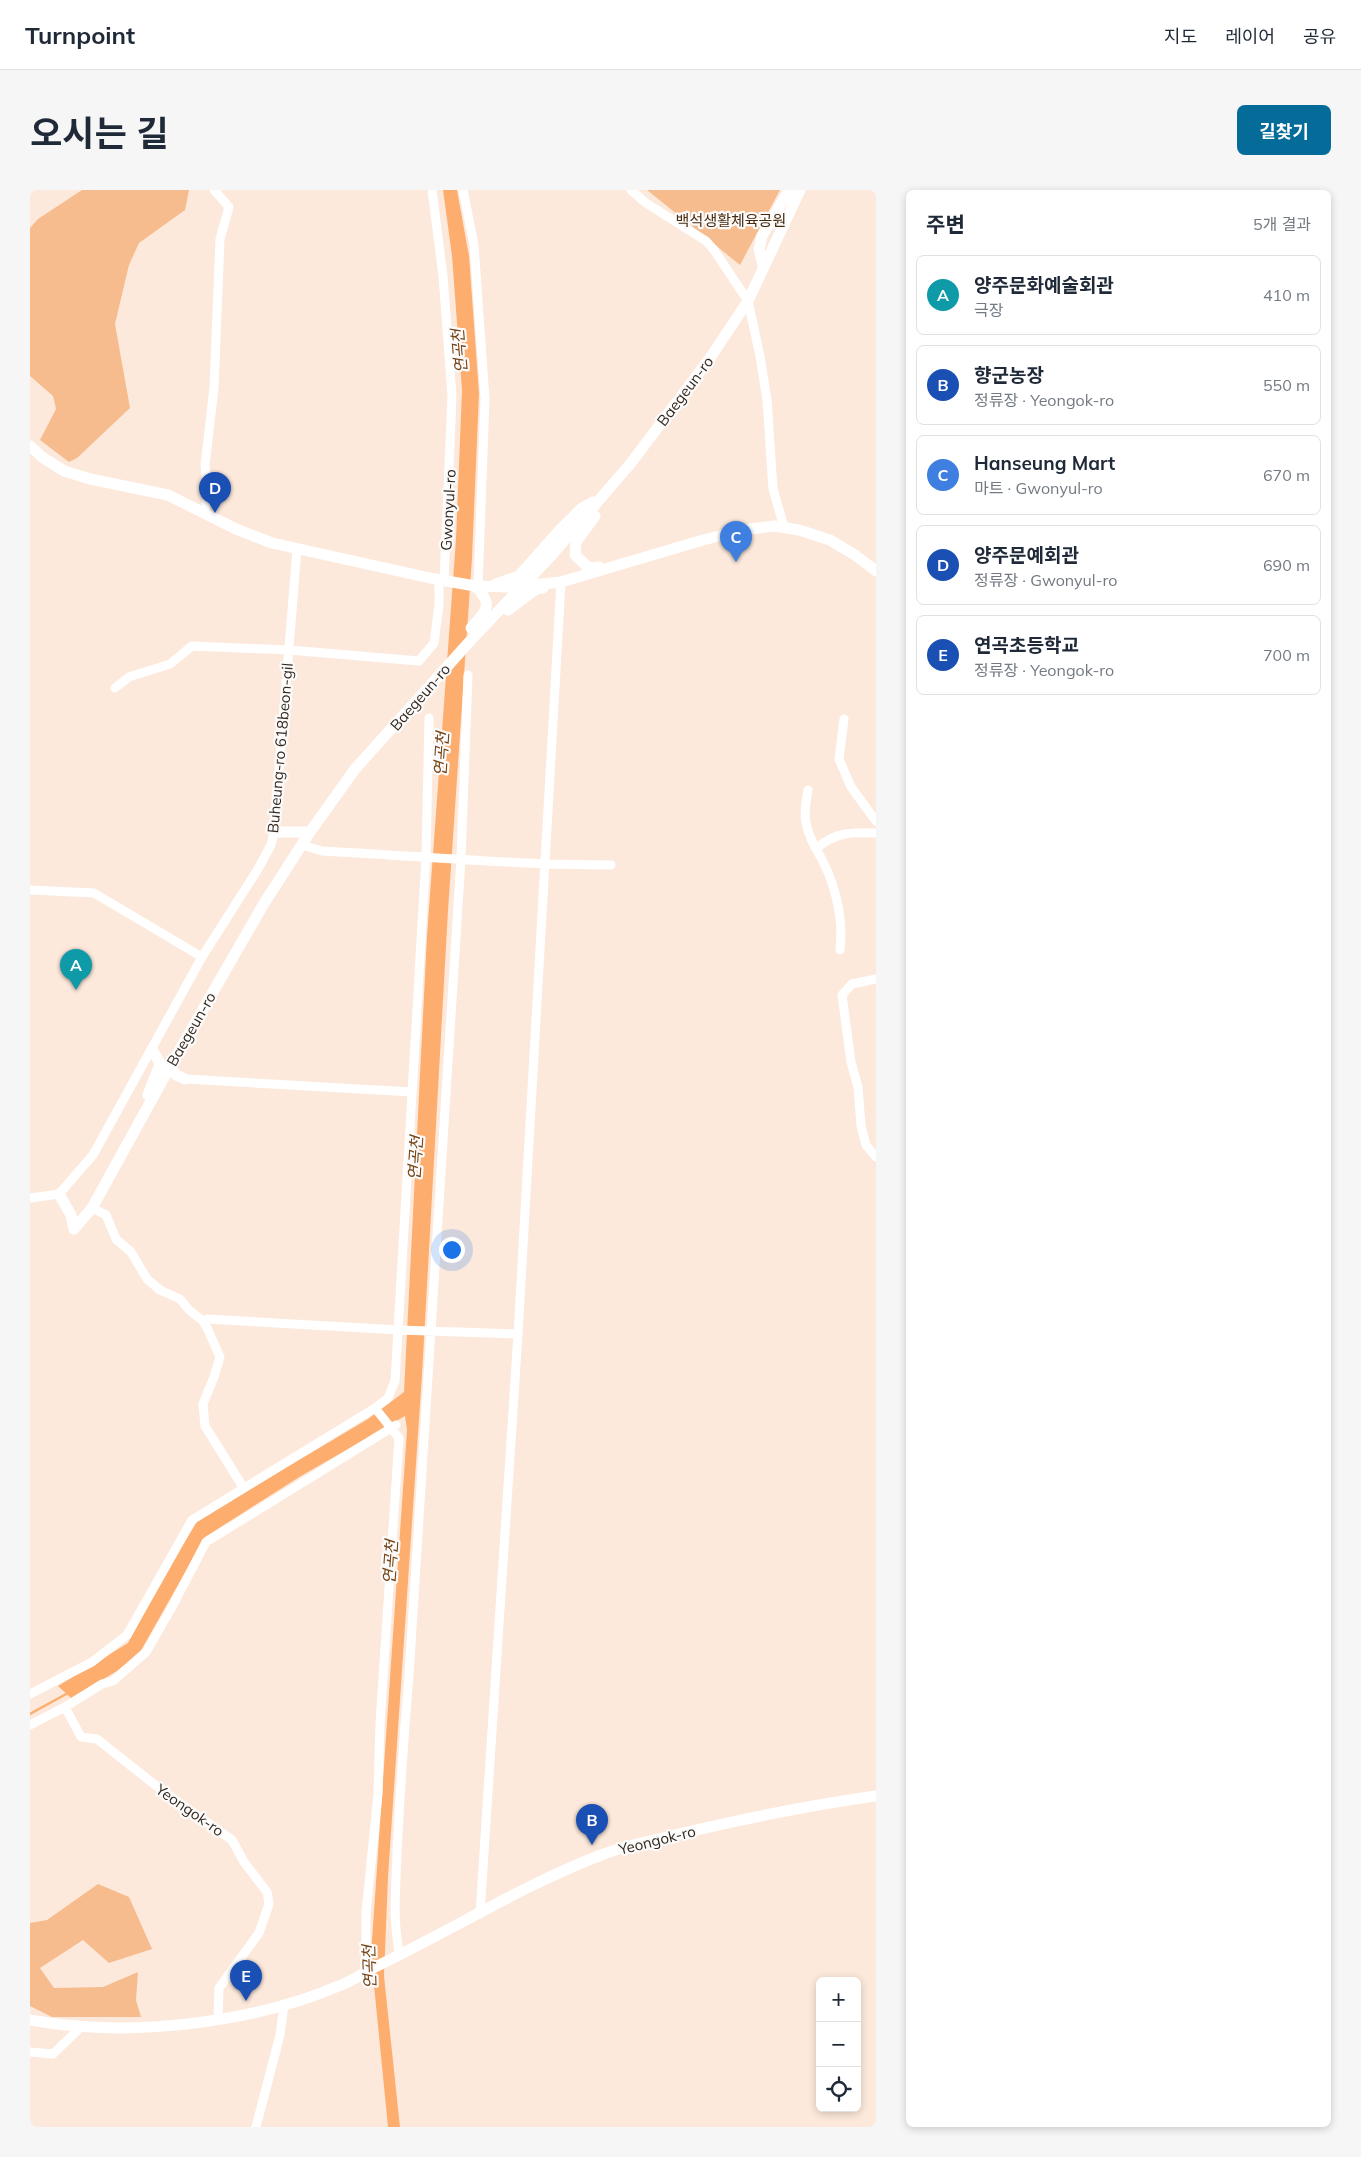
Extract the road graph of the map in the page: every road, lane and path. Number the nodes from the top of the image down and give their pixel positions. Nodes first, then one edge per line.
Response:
1 (214, 190) edge
2 (432, 190) edge
3 (464, 190) edge
4 (631, 190) edge
5 (789, 190) edge
6 (800, 190) edge
7 (763, 266) junction
8 (748, 301) junction
9 (30, 446) edge
10 (616, 481) junction
11 (603, 496) junction
12 (204, 513) junction
13 (784, 527) junction
14 (297, 549) junction
15 (646, 555) junction
16 (876, 571) edge
17 (442, 580) junction
18 (560, 583) junction
19 (478, 586) junction
20 (523, 586) junction
21 (474, 633) junction
22 (289, 650) junction
23 (468, 675) dead end
24 (115, 688) dead end
25 (429, 718) dead end
26 (844, 719) dead end
27 (808, 790) dead end
28 (876, 821) edge
29 (274, 832) junction
30 (310, 832) junction
31 (876, 833) edge
32 (302, 845) junction
33 (816, 849) junction
34 (426, 857) junction
35 (461, 858) junction
36 (545, 865) junction
37 (611, 865) dead end
38 (30, 890) edge
39 (840, 950) dead end
40 (202, 957) junction
41 (876, 979) edge
42 (152, 1049) junction
43 (172, 1062) junction
44 (185, 1079) joint
45 (412, 1092) junction
46 (134, 1131) junction
47 (876, 1157) edge
48 (59, 1194) junction
49 (30, 1198) edge
50 (92, 1208) junction
51 (203, 1321) junction
52 (400, 1330) junction
53 (432, 1330) junction
54 (518, 1334) junction
55 (374, 1408) junction
56 (393, 1427) junction
57 (244, 1487) junction
58 (30, 1694) edge
59 (65, 1707) junction
60 (30, 1725) edge
61 (874, 1797) edge
62 (480, 1914) junction
63 (400, 1955) junction
64 (366, 1972) junction
65 (284, 2005) junction
66 (218, 2019) junction
67 (30, 2020) edge
68 (81, 2027) junction
69 (30, 2052) edge
70 (256, 2127) edge

1 - 12 street
2 - 17 street, Gwonyul-ro
3 - 19 street
4 - 8 street
5 - 7 street
6 - 7 street, Baegeun-ro
7 - 8 street, Baegeun-ro
8 - 10 street, Baegeun-ro
8 - 13 street
9 - 12 street
10 - 11 street, Baegeun-ro
10 - 15 street
11 - 19 street
11 - 20 street, Baegeun-ro
12 - 14 street
13 - 15 street
13 - 16 street
14 - 17 street
14 - 22 street, Buheung-ro 618beon-gil
15 - 18 street
17 - 19 street
17 - 22 street, Gwonyul-ro
18 - 20 street
18 - 21 street
18 - 36 street
19 - 20 street
19 - 21 street
20 - 21 street, Baegeun-ro
21 - 30 street, Baegeun-ro
22 - 24 street
22 - 29 street, Buheung-ro 618beon-gil
23 - 35 street
25 - 34 street
26 - 28 street
27 - 33 street
29 - 30 street
29 - 40 street, Buheung-ro 618beon-gil
30 - 32 street, Baegeun-ro
31 - 33 street
32 - 34 street
32 - 43 street, Baegeun-ro
33 - 39 street
34 - 35 street
34 - 45 street
35 - 36 street
35 - 53 street
36 - 37 street
36 - 54 street
38 - 40 street
40 - 42 street, Buheung-ro 618beon-gil
41 - 47 street
42 - 43 street
42 - 46 street
42 - 48 street, Buheung-ro 618beon-gil
43 - 44 street
43 - 46 street, Baegeun-ro
44 - 45 street
45 - 52 street
46 - 50 street, Baegeun-ro
48 - 49 street
48 - 50 street, Baegeun-ro
50 - 51 street
51 - 52 street
51 - 57 street
52 - 53 street
52 - 55 street
53 - 54 street
53 - 63 street
54 - 62 street
55 - 56 street
55 - 57 street
56 - 59 street
56 - 64 street
57 - 58 street
59 - 60 street
59 - 66 street, Yeongok-ro
61 - 62 street, Yeongok-ro
62 - 63 street, Yeongok-ro
63 - 64 street, Yeongok-ro
64 - 65 street
65 - 66 street
65 - 70 street
66 - 68 street
67 - 68 street
68 - 69 street

